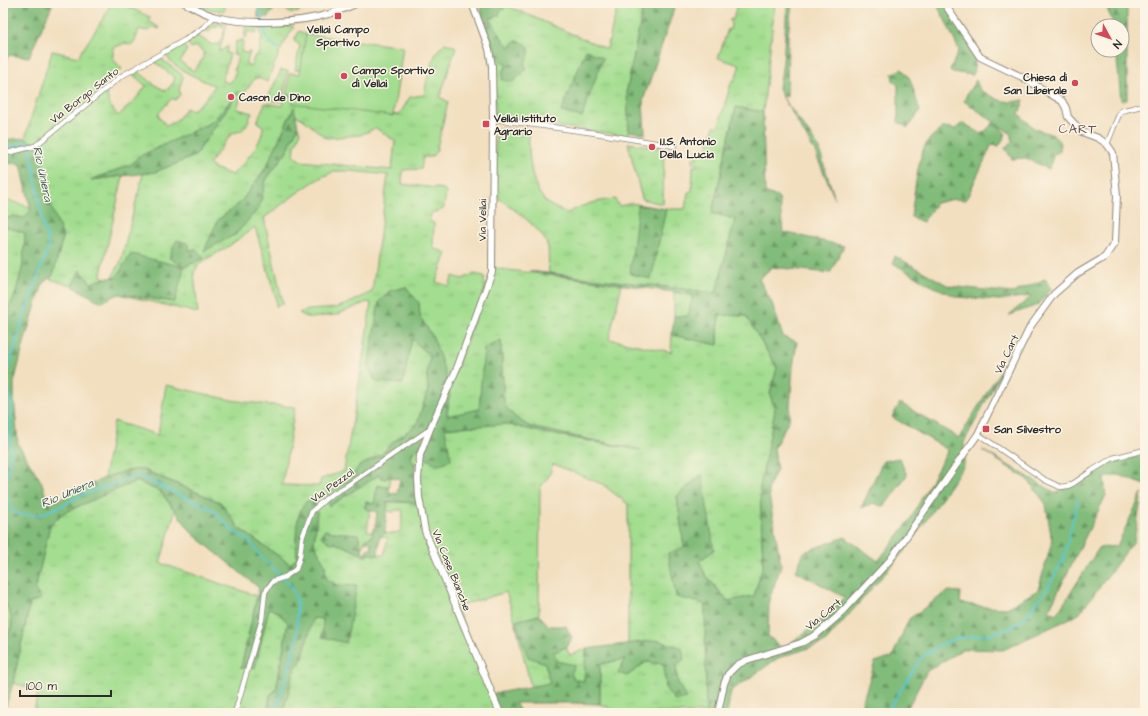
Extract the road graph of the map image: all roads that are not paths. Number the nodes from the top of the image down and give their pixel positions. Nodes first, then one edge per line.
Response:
1 (185, 3) edge
2 (358, 3) edge
3 (472, 3) edge
4 (944, 3) edge
5 (214, 17) junction
6 (1145, 105) edge
7 (493, 119) junction
8 (1107, 144) junction
9 (674, 146) dead end
10 (3, 154) edge
11 (430, 429) junction
12 (978, 434) junction
13 (1145, 450) edge
14 (235, 713) edge
15 (500, 713) edge
16 (718, 713) edge

1 - 5 street
2 - 5 street
3 - 7 street, Via Vellai
4 - 8 street
5 - 10 street, Via Borgo Santo
6 - 8 street
7 - 9 street
7 - 11 street, Via Vellai
8 - 12 street, Via Cart
11 - 14 street, Via Pezzol
11 - 15 street, Via Case Bianche
12 - 13 street
12 - 16 street, Via Cart

